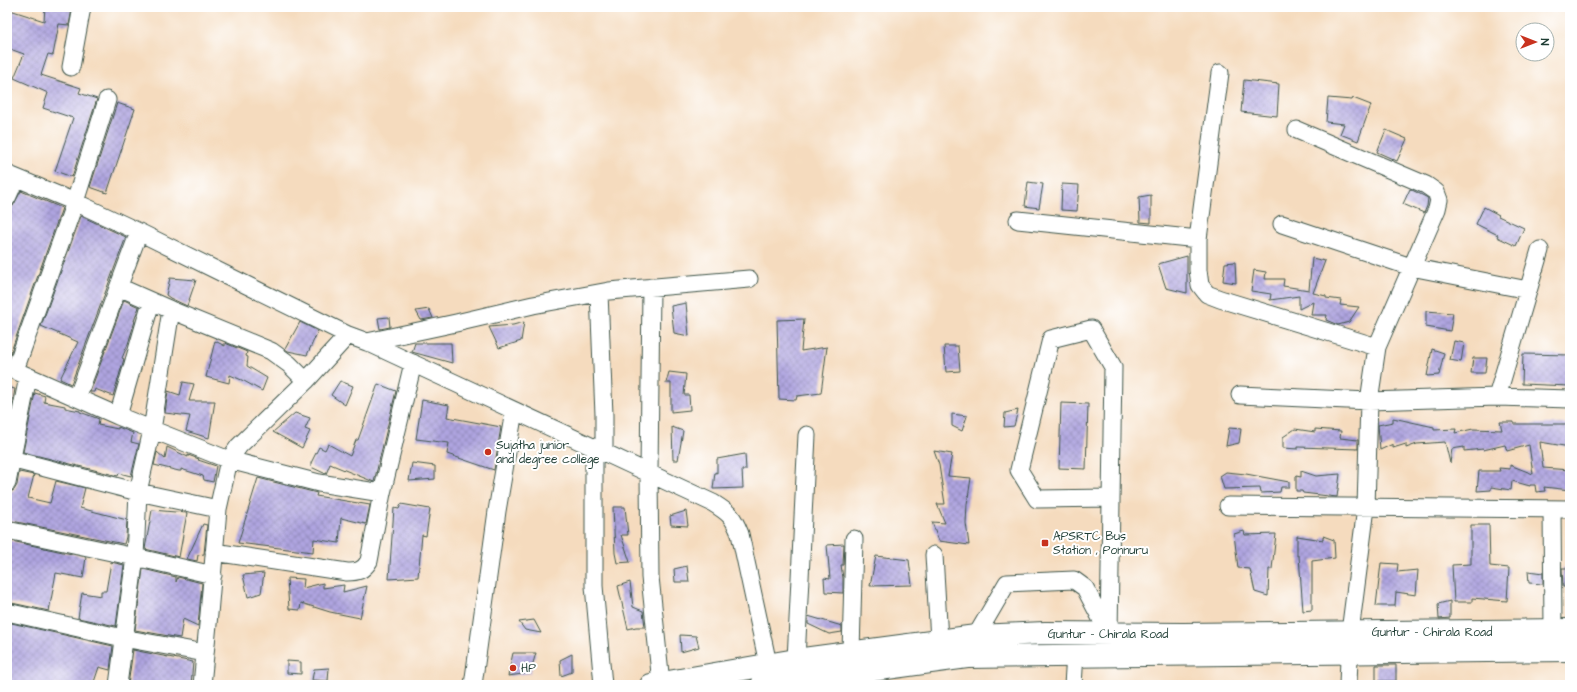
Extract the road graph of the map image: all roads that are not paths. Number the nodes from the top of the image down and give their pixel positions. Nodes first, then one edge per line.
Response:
1 (82, 7) edge
2 (71, 68) dead end
3 (1220, 73) dead end
4 (107, 100) dead end
5 (1297, 130) dead end
6 (11, 176) edge
7 (7, 198) edge
8 (75, 202) junction
9 (1018, 220) dead end
10 (1282, 224) dead end
11 (139, 232) junction
12 (1198, 239) junction
13 (1540, 250) dead end
14 (1411, 267) junction
15 (749, 279) dead end
16 (119, 287) junction
17 (651, 287) junction
18 (1528, 290) junction
19 (599, 293) junction
20 (151, 302) junction
21 (171, 310) junction
22 (348, 334) junction
23 (367, 342) junction
24 (1377, 347) junction
25 (414, 363) junction
26 (17, 372) edge
27 (306, 381) junction
28 (1240, 395) dead end
29 (1497, 397) junction
30 (77, 398) junction
31 (1570, 399) edge
32 (1369, 401) junction
33 (514, 411) junction
34 (118, 416) junction
35 (152, 430) junction
36 (807, 435) dead end
37 (599, 449) junction
38 (9, 459) edge
39 (229, 460) junction
40 (649, 473) junction
41 (7, 483) edge
42 (138, 492) junction
43 (382, 493) junction
44 (1111, 498) junction
45 (1228, 506) dead end
46 (1366, 508) junction
47 (218, 509) junction
48 (1552, 509) junction
49 (1570, 509) edge
50 (7, 530) edge
51 (854, 539) dead end
52 (214, 552) junction
53 (934, 555) dead end
54 (135, 557) junction
55 (213, 575) junction
56 (7, 612) edge
57 (1561, 630) edge
58 (1109, 634) junction
59 (976, 636) junction
60 (123, 638) junction
61 (939, 640) junction
62 (1350, 642) junction
63 (1570, 650) edge
64 (851, 652) junction
65 (205, 653) junction
66 (1075, 654) junction
67 (768, 664) junction
68 (802, 674) edge
69 (656, 684) edge
70 (774, 684) edge
71 (118, 685) edge
72 (202, 685) edge
73 (473, 685) edge
74 (604, 685) edge
75 (1073, 685) edge
76 (1348, 685) edge

1 - 2 street
3 - 12 street
4 - 8 street
5 - 14 street
6 - 7 street
6 - 8 street
8 - 11 street
8 - 26 street
9 - 12 street
10 - 14 street
11 - 16 street
11 - 22 street
12 - 24 street
13 - 18 street
14 - 18 street
14 - 24 street
15 - 17 street
16 - 20 street
16 - 30 street
17 - 19 street
17 - 40 street
18 - 29 street
19 - 23 street
19 - 37 street
20 - 21 street
20 - 34 street
21 - 27 street
21 - 35 street
22 - 23 street
22 - 27 street
23 - 25 street
24 - 32 street
25 - 33 street
25 - 43 street
26 - 30 street
26 - 38 street
27 - 39 street
28 - 32 street
29 - 31 street
29 - 32 street
30 - 34 street
32 - 46 street
33 - 37 street
33 - 73 street
34 - 35 street
35 - 39 street
35 - 42 street
36 - 68 street
37 - 40 street
37 - 74 street
38 - 41 street
38 - 42 street
39 - 43 street
39 - 47 street
40 - 67 street
40 - 69 street
42 - 47 street
42 - 54 street
43 - 52 street
44 - 44 street
44 - 58 street
45 - 46 street
46 - 48 street
46 - 62 street
47 - 52 street
48 - 49 street
48 - 57 street
50 - 54 street
51 - 64 street
52 - 55 street
53 - 61 street
54 - 55 street
54 - 60 street
55 - 65 street
56 - 60 street
57 - 62 main road, Guntur - Chirala Road
58 - 59 main road, Guntur - Chirala Road
58 - 59 street
58 - 62 main road, Guntur - Chirala Road
59 - 61 main road, Guntur - Chirala Road
60 - 65 street
60 - 71 street
61 - 64 main road, Guntur - Chirala Road
62 - 63 main road, Guntur - Chirala Road
62 - 66 main road, Guntur - Chirala Road
62 - 76 street
64 - 68 main road, Guntur - Chirala Road
65 - 72 street
66 - 68 main road, Guntur - Chirala Road
66 - 75 street
67 - 68 main road, Guntur - Chirala Road
67 - 69 main road, Guntur - Chirala Road
68 - 70 main road, Guntur - Chirala Road

